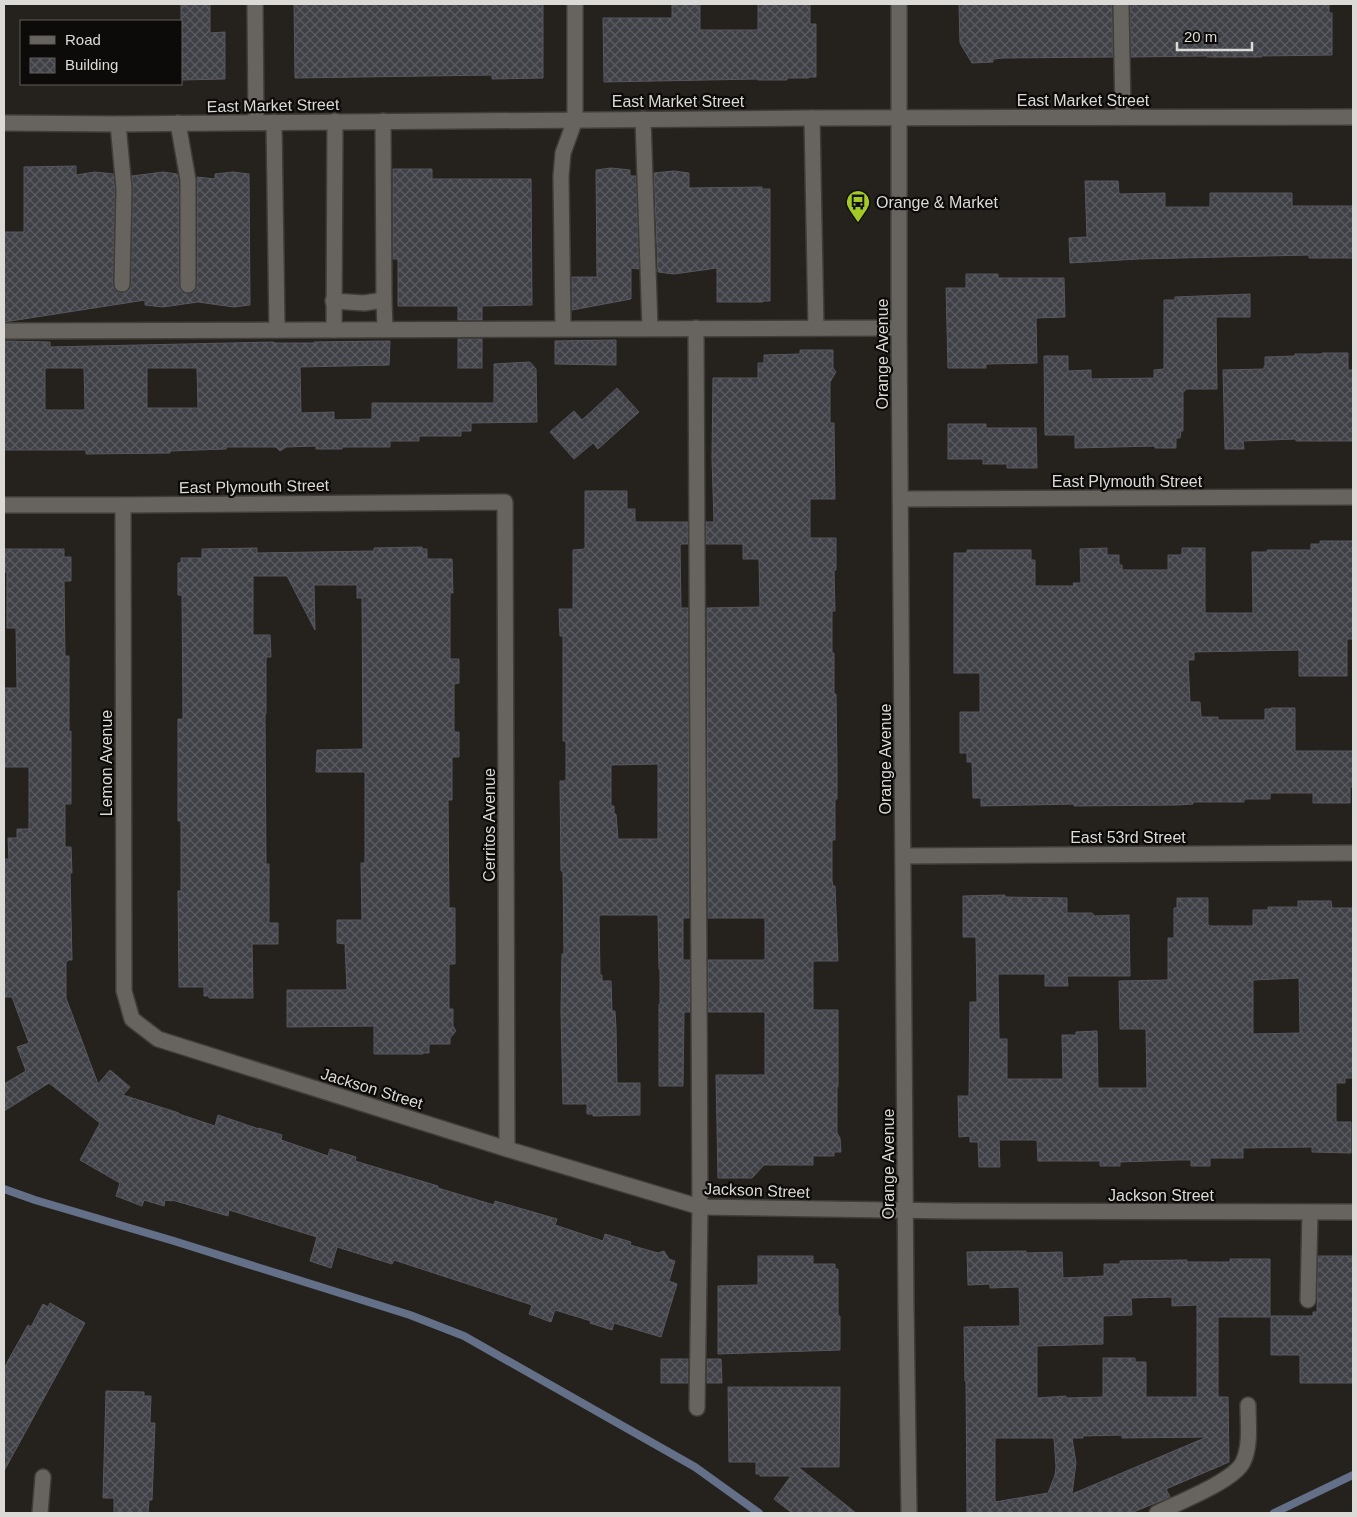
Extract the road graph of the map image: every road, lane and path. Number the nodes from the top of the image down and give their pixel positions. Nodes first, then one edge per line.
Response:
1 (256, 4) edge
2 (575, 4) edge
3 (899, 4) edge
4 (1121, 4) edge
5 (1122, 117) junction
6 (1353, 117) edge
7 (812, 118) junction
8 (898, 118) junction
9 (643, 119) junction
10 (575, 120) junction
11 (335, 121) junction
12 (383, 121) junction
13 (256, 122) junction
14 (274, 122) junction
15 (4, 123) edge
16 (178, 123) junction
17 (118, 124) junction
18 (122, 284) dead end
19 (188, 285) dead end
20 (384, 300) junction
21 (333, 301) junction
22 (563, 328) junction
23 (650, 328) junction
24 (696, 328) junction
25 (816, 328) junction
26 (899, 328) junction
27 (385, 329) junction
28 (277, 330) junction
29 (334, 330) junction
30 (4, 331) edge
31 (1353, 497) edge
32 (901, 500) junction
33 (505, 502) joint
34 (4, 504) edge
35 (123, 505) junction
36 (1353, 853) edge
37 (903, 856) junction
38 (132, 1019) joint
39 (507, 1149) junction
40 (700, 1207) junction
41 (906, 1211) junction
42 (1353, 1212) edge
43 (1310, 1213) junction
44 (1308, 1300) dead end
45 (1248, 1405) dead end
46 (697, 1408) dead end
47 (43, 1477) dead end
48 (40, 1513) edge
49 (909, 1513) edge
50 (1157, 1513) edge

1 - 13 street
2 - 10 street
3 - 8 street, Orange Avenue
4 - 5 street
5 - 6 street, East Market Street
5 - 8 street, East Market Street
7 - 8 street, East Market Street
7 - 9 street, East Market Street
7 - 25 street
8 - 26 street, Orange Avenue
9 - 10 street, East Market Street
9 - 23 street
10 - 12 street, East Market Street
10 - 22 street
11 - 12 street, East Market Street
11 - 14 street, East Market Street
11 - 21 street
12 - 20 street
13 - 14 street, East Market Street
13 - 16 street, East Market Street
14 - 28 street
15 - 17 street, East Market Street
16 - 17 street, East Market Street
16 - 19 street
17 - 18 street
20 - 21 street
20 - 27 street
21 - 29 street
22 - 23 street
22 - 27 street
23 - 24 street
24 - 25 street
24 - 40 street
25 - 26 street
26 - 32 street, Orange Avenue
27 - 29 street
28 - 29 street
28 - 30 street
31 - 32 street, East Plymouth Street
32 - 37 street, Orange Avenue
33 - 35 street, East Plymouth Street
33 - 39 street, Cerritos Avenue
34 - 35 street, East Plymouth Street
35 - 38 street, Lemon Avenue
36 - 37 street, East 53rd Street
37 - 41 street, Orange Avenue
38 - 39 street, Jackson Street
39 - 40 street, Jackson Street
40 - 41 street, Jackson Street
40 - 46 street
41 - 43 street, Jackson Street
41 - 49 street, Orange Avenue
42 - 43 street, Jackson Street
43 - 44 street
45 - 50 street
47 - 48 street

